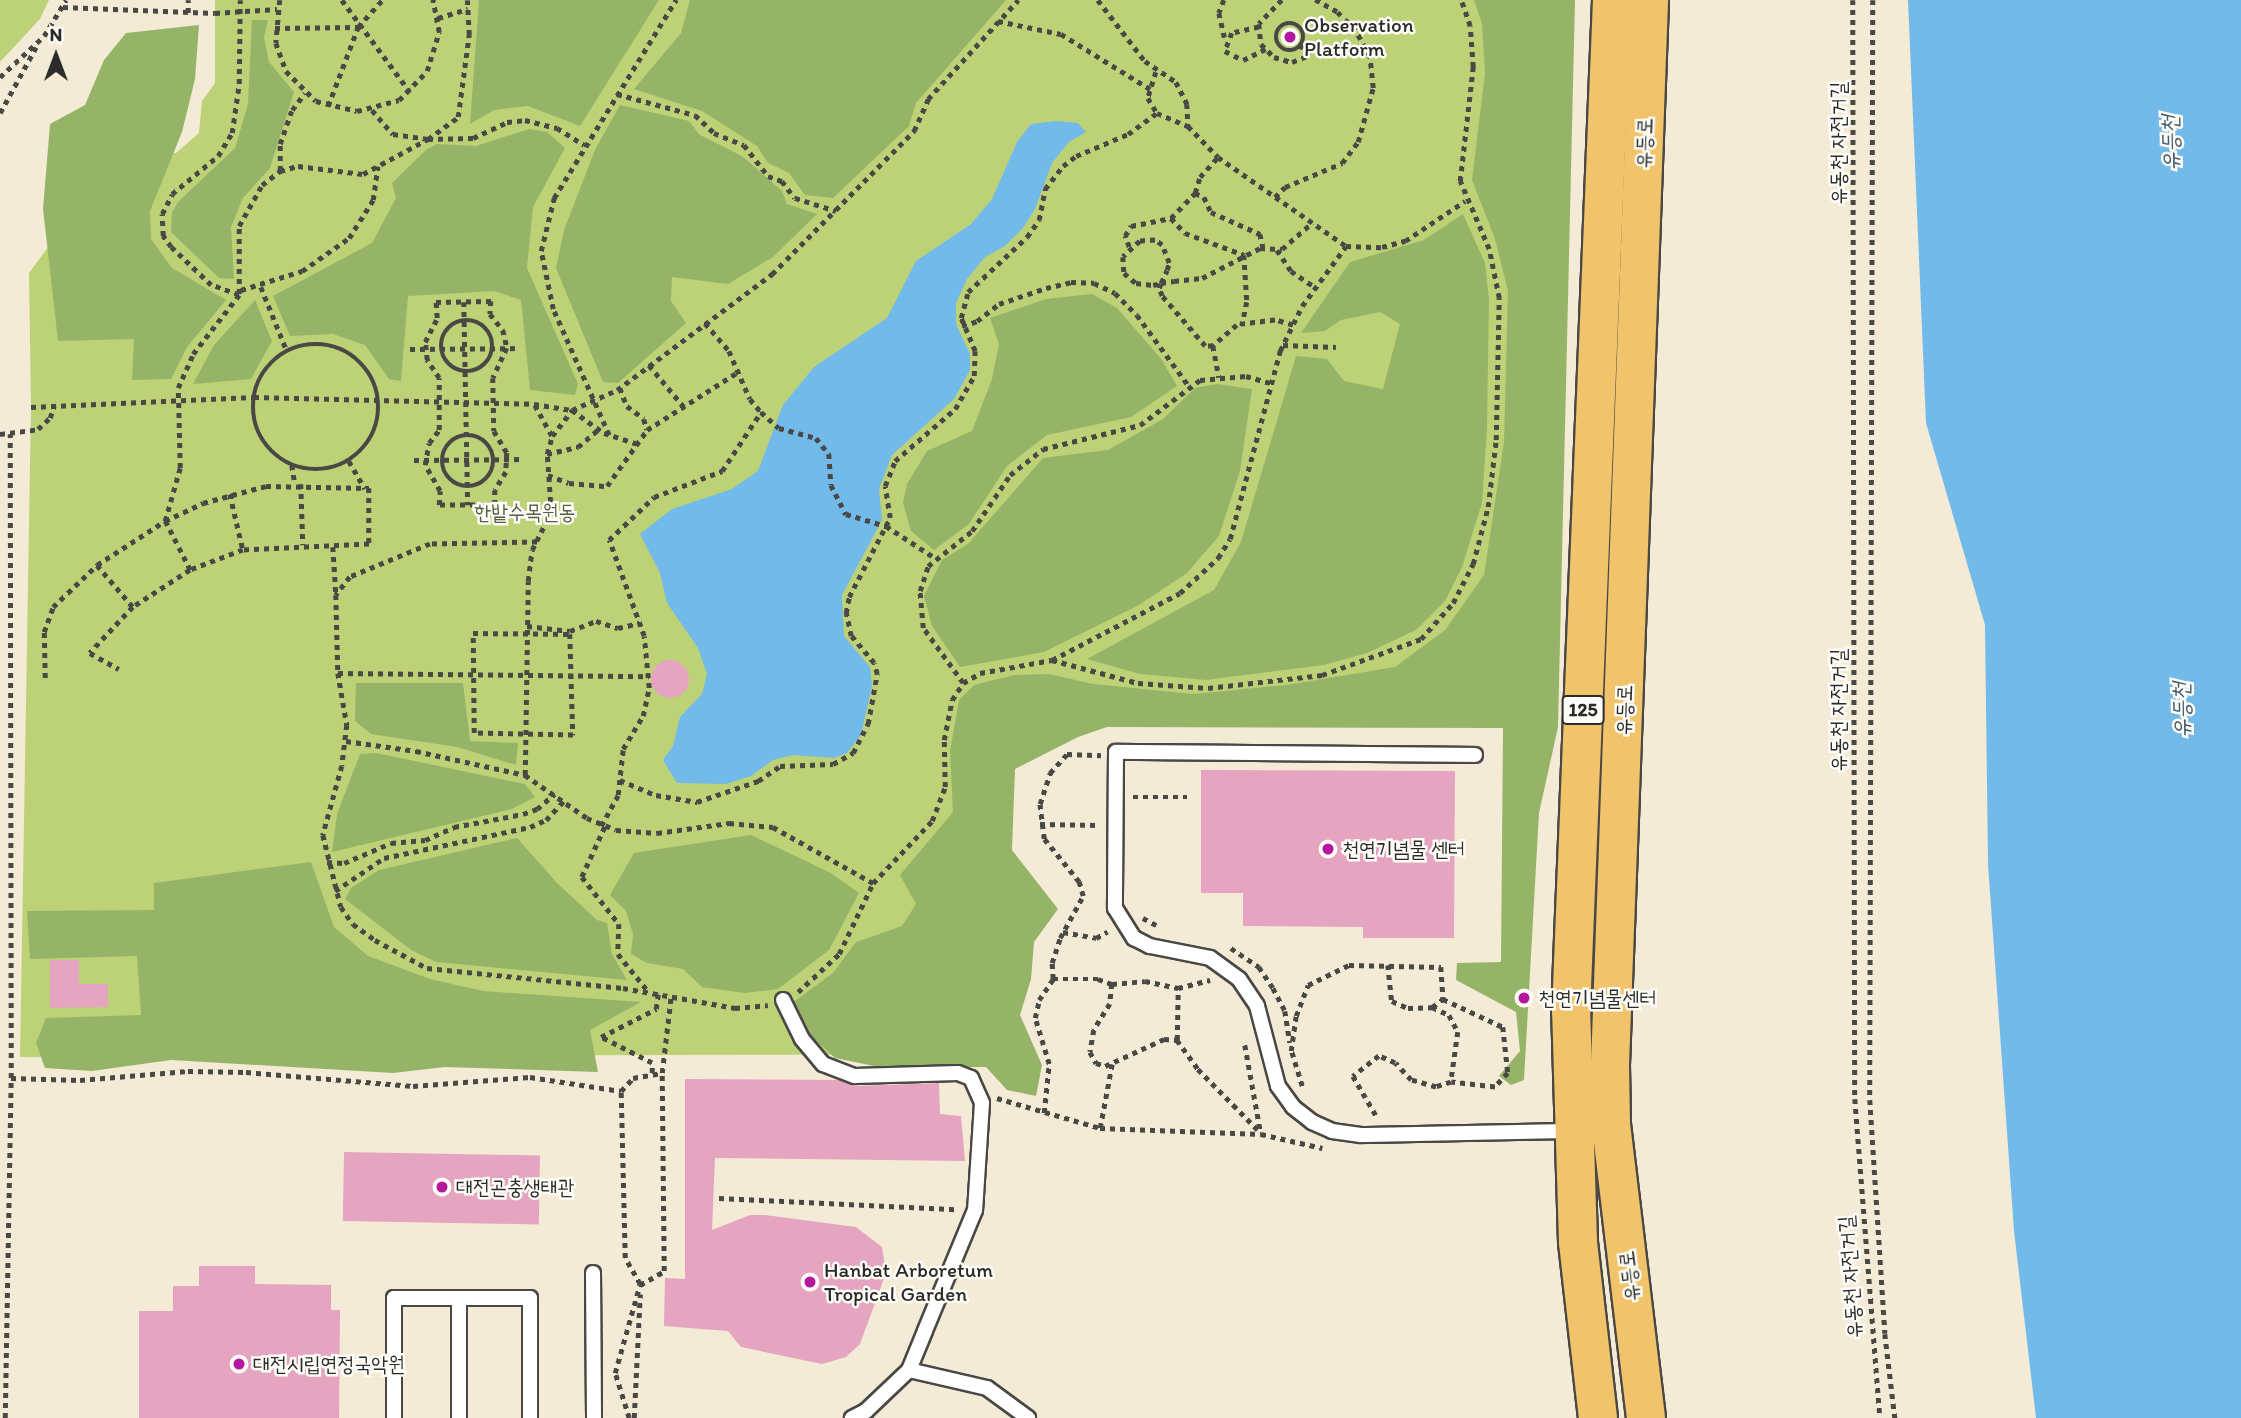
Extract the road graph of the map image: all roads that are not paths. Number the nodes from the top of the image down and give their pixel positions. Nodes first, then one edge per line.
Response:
1 (1612, 0) edge
2 (1649, 0) edge
3 (1475, 754) dead end
4 (783, 1000) road end
5 (1593, 1131) junction
6 (593, 1273) dead end
7 (459, 1298) junction
8 (909, 1370) junction
9 (394, 1418) edge
10 (459, 1418) edge
11 (530, 1418) edge
12 (594, 1418) edge
13 (852, 1418) edge
14 (1028, 1418) edge
15 (1598, 1418) edge
16 (1646, 1418) edge

1 - 5 main road, 유등로 / 125
2 - 5 main road, 유등로 / 125
3 - 5 lane
4 - 8 lane
5 - 15 main road, 유등로 / 125
5 - 16 main road, 유등로 / 125
6 - 12 lane
7 - 9 lane
7 - 10 lane
7 - 11 lane
8 - 13 lane
8 - 14 lane

